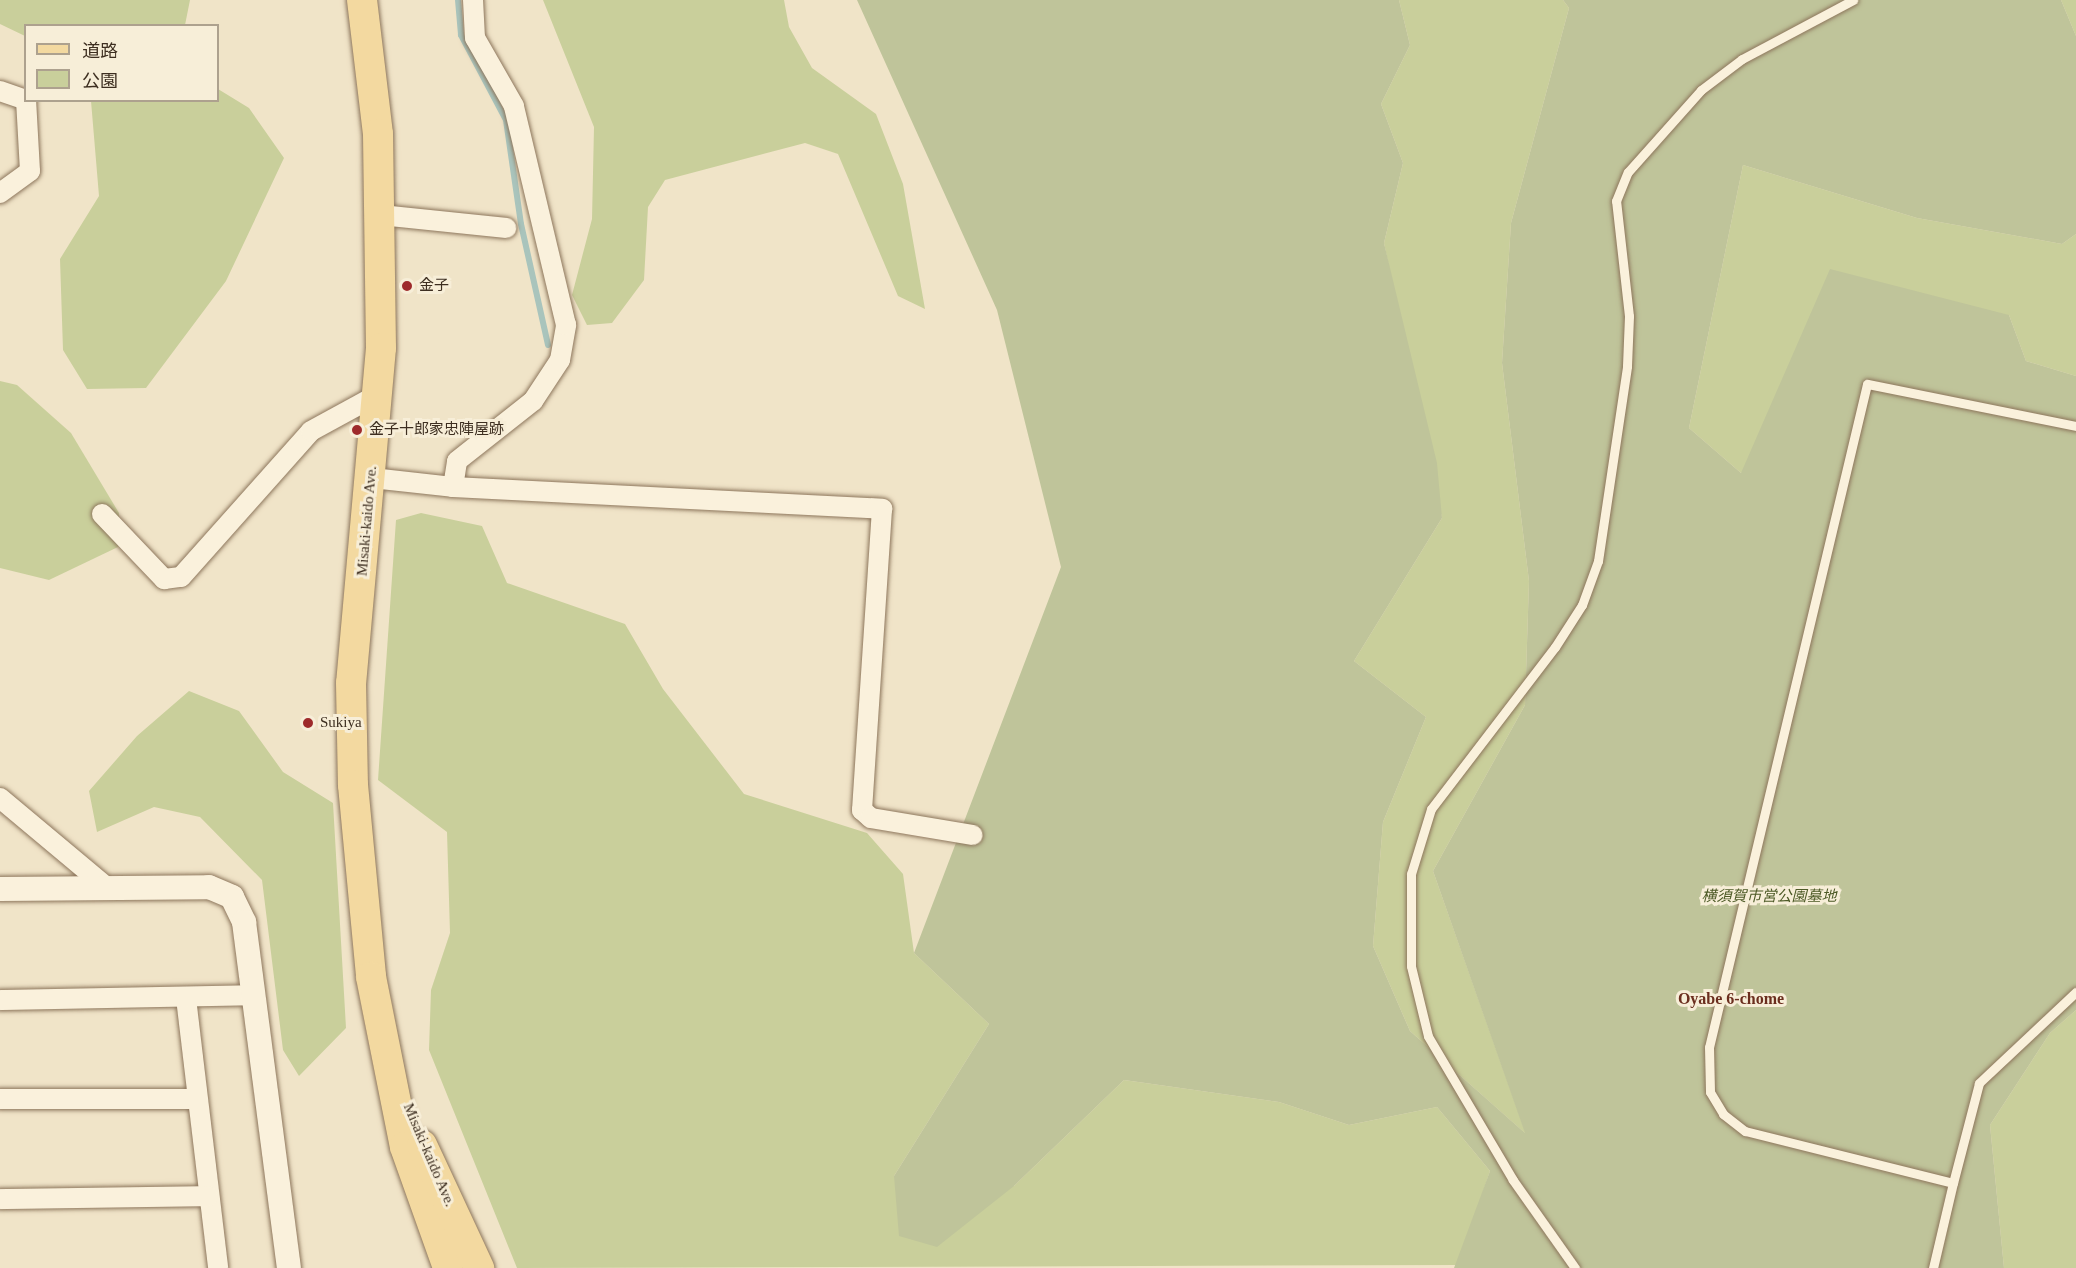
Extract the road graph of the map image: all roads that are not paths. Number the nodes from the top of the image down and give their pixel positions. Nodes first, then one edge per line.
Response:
1 (362, 0) edge
2 (473, 0) edge
3 (1853, 0) edge
4 (0, 91) edge
5 (24, 99) edge
6 (26, 102) edge
7 (0, 193) edge
8 (381, 215) junction
9 (506, 228) dead end
10 (377, 396) junction
11 (2076, 426) edge
12 (372, 478) junction
13 (453, 487) junction
14 (102, 514) dead end
15 (0, 798) edge
16 (973, 835) dead end
17 (0, 889) edge
18 (110, 890) junction
19 (2076, 992) edge
20 (254, 995) junction
21 (186, 998) junction
22 (0, 1000) edge
23 (384, 1041) junction
24 (196, 1099) junction
25 (0, 1100) edge
26 (1953, 1183) junction
27 (208, 1196) junction
28 (0, 1199) edge
29 (218, 1268) edge
30 (289, 1268) edge
31 (447, 1268) edge
32 (479, 1268) edge
33 (1575, 1268) edge
34 (1933, 1268) edge

1 - 8 main road, Misaki-kaido Ave.
2 - 13 street
3 - 33 lane
4 - 5 street
6 - 7 street
8 - 9 street
8 - 10 main road, Misaki-kaido Ave.
10 - 12 main road, Misaki-kaido Ave.
10 - 14 street
11 - 26 lane
12 - 13 street
12 - 23 main road, Misaki-kaido Ave.
13 - 16 street
15 - 18 street
17 - 18 street
18 - 20 street
19 - 26 lane
20 - 21 street
20 - 30 street
21 - 22 street
21 - 24 street
23 - 31 main road, Misaki-kaido Ave.
23 - 32 main road, Misaki-kaido Ave.
24 - 25 street
24 - 27 street
26 - 34 lane
27 - 28 street
27 - 29 street

